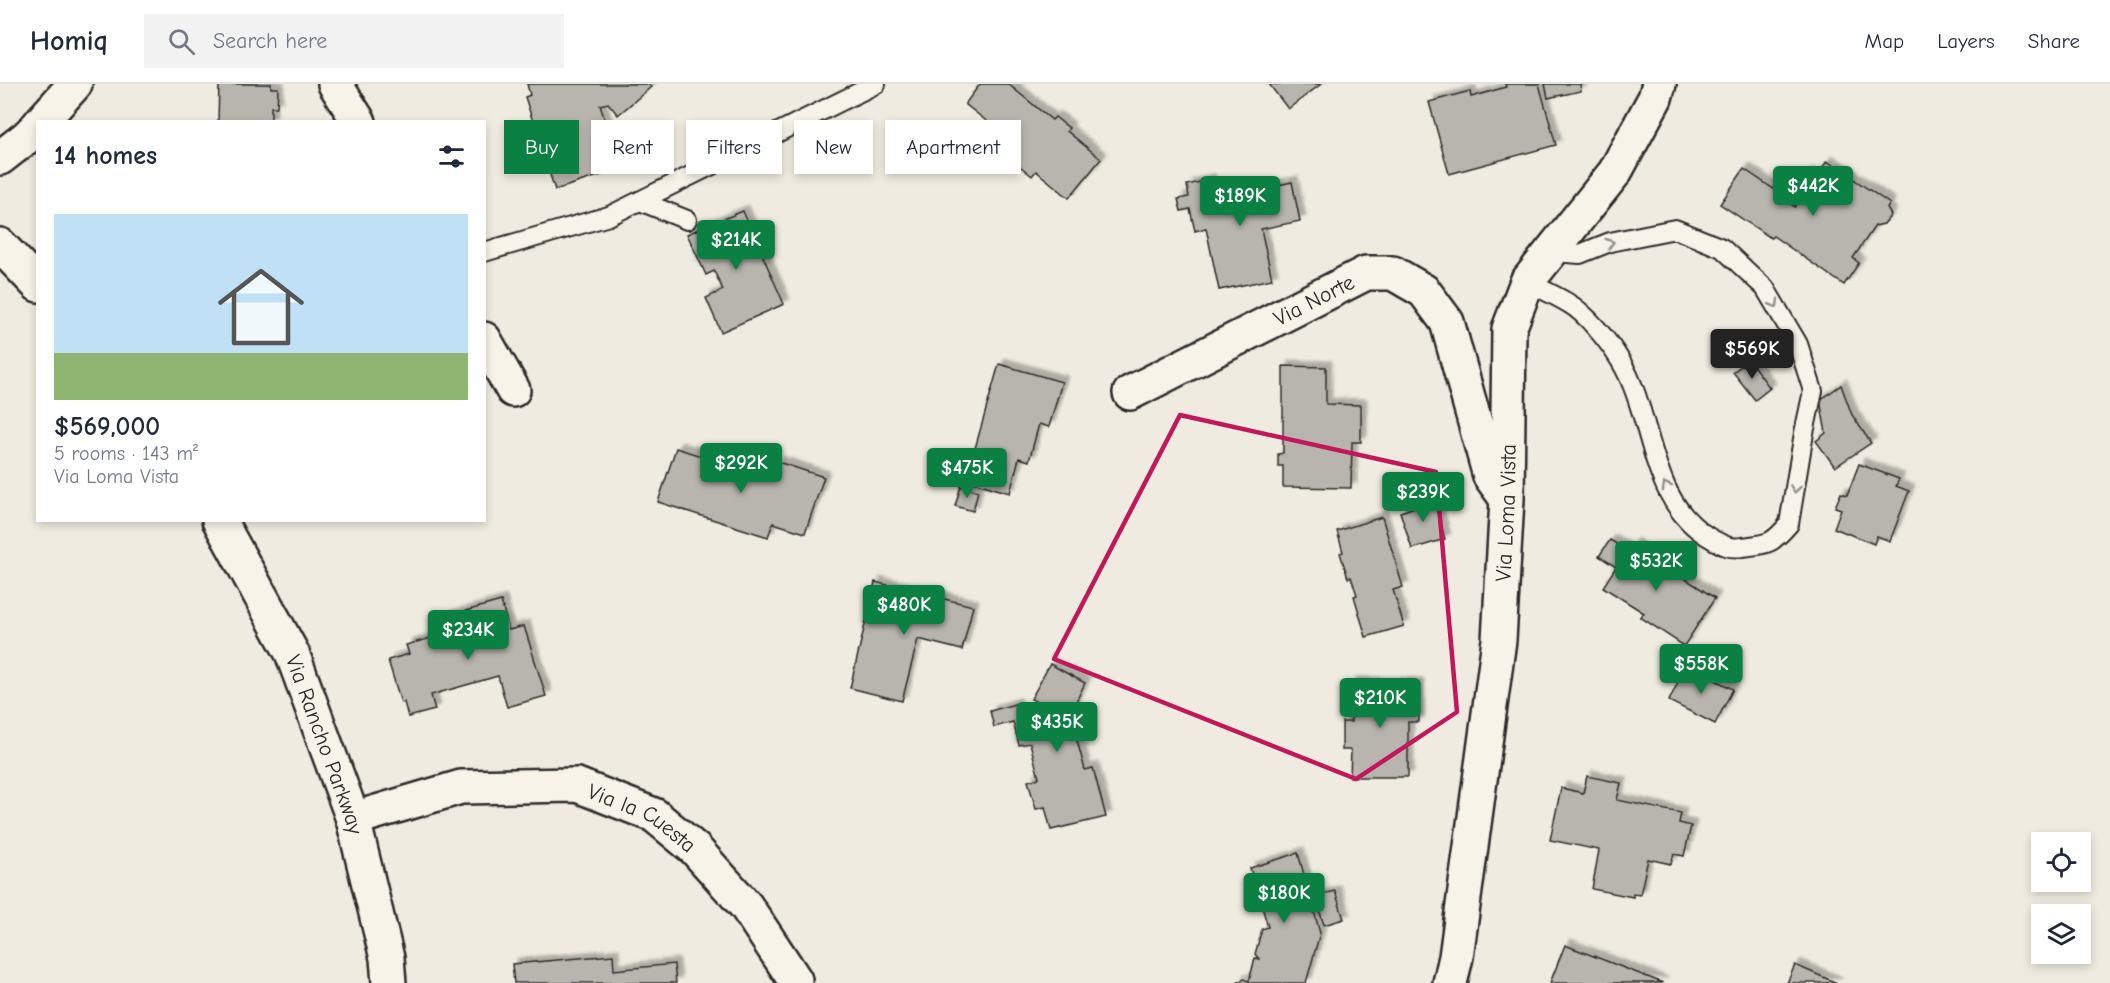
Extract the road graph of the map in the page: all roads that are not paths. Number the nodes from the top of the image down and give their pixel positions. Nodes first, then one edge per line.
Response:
1 (75, 84) edge
2 (335, 84) edge
3 (876, 84) edge
4 (1654, 89) edge
5 (43, 120) edge
6 (358, 120) edge
7 (36, 128) edge
8 (0, 158) edge
9 (640, 201) junction
10 (687, 220) dead end
11 (0, 245) edge
12 (1554, 248) junction
13 (486, 251) edge
14 (1527, 282) junction
15 (36, 283) edge
16 (486, 343) edge
17 (513, 390) dead end
18 (1131, 393) dead end
19 (1507, 499) junction
20 (220, 522) edge
21 (353, 819) junction
22 (795, 980) dead end
23 (389, 983) edge
24 (1450, 983) edge

1 - 5 street
2 - 6 street
3 - 9 lane
4 - 12 street, Via Loma Vista
7 - 8 street
9 - 10 lane
9 - 13 lane
11 - 15 street
12 - 14 street, Via Loma Vista
12 -> 14 lane
14 - 19 street, Via Loma Vista
16 - 17 street
18 - 19 street, Via Norte
19 - 24 street, Via Loma Vista
20 - 21 street, Via Rancho Parkway
21 - 22 street, Via la Cuesta
21 - 23 street, Via Rancho Parkway

